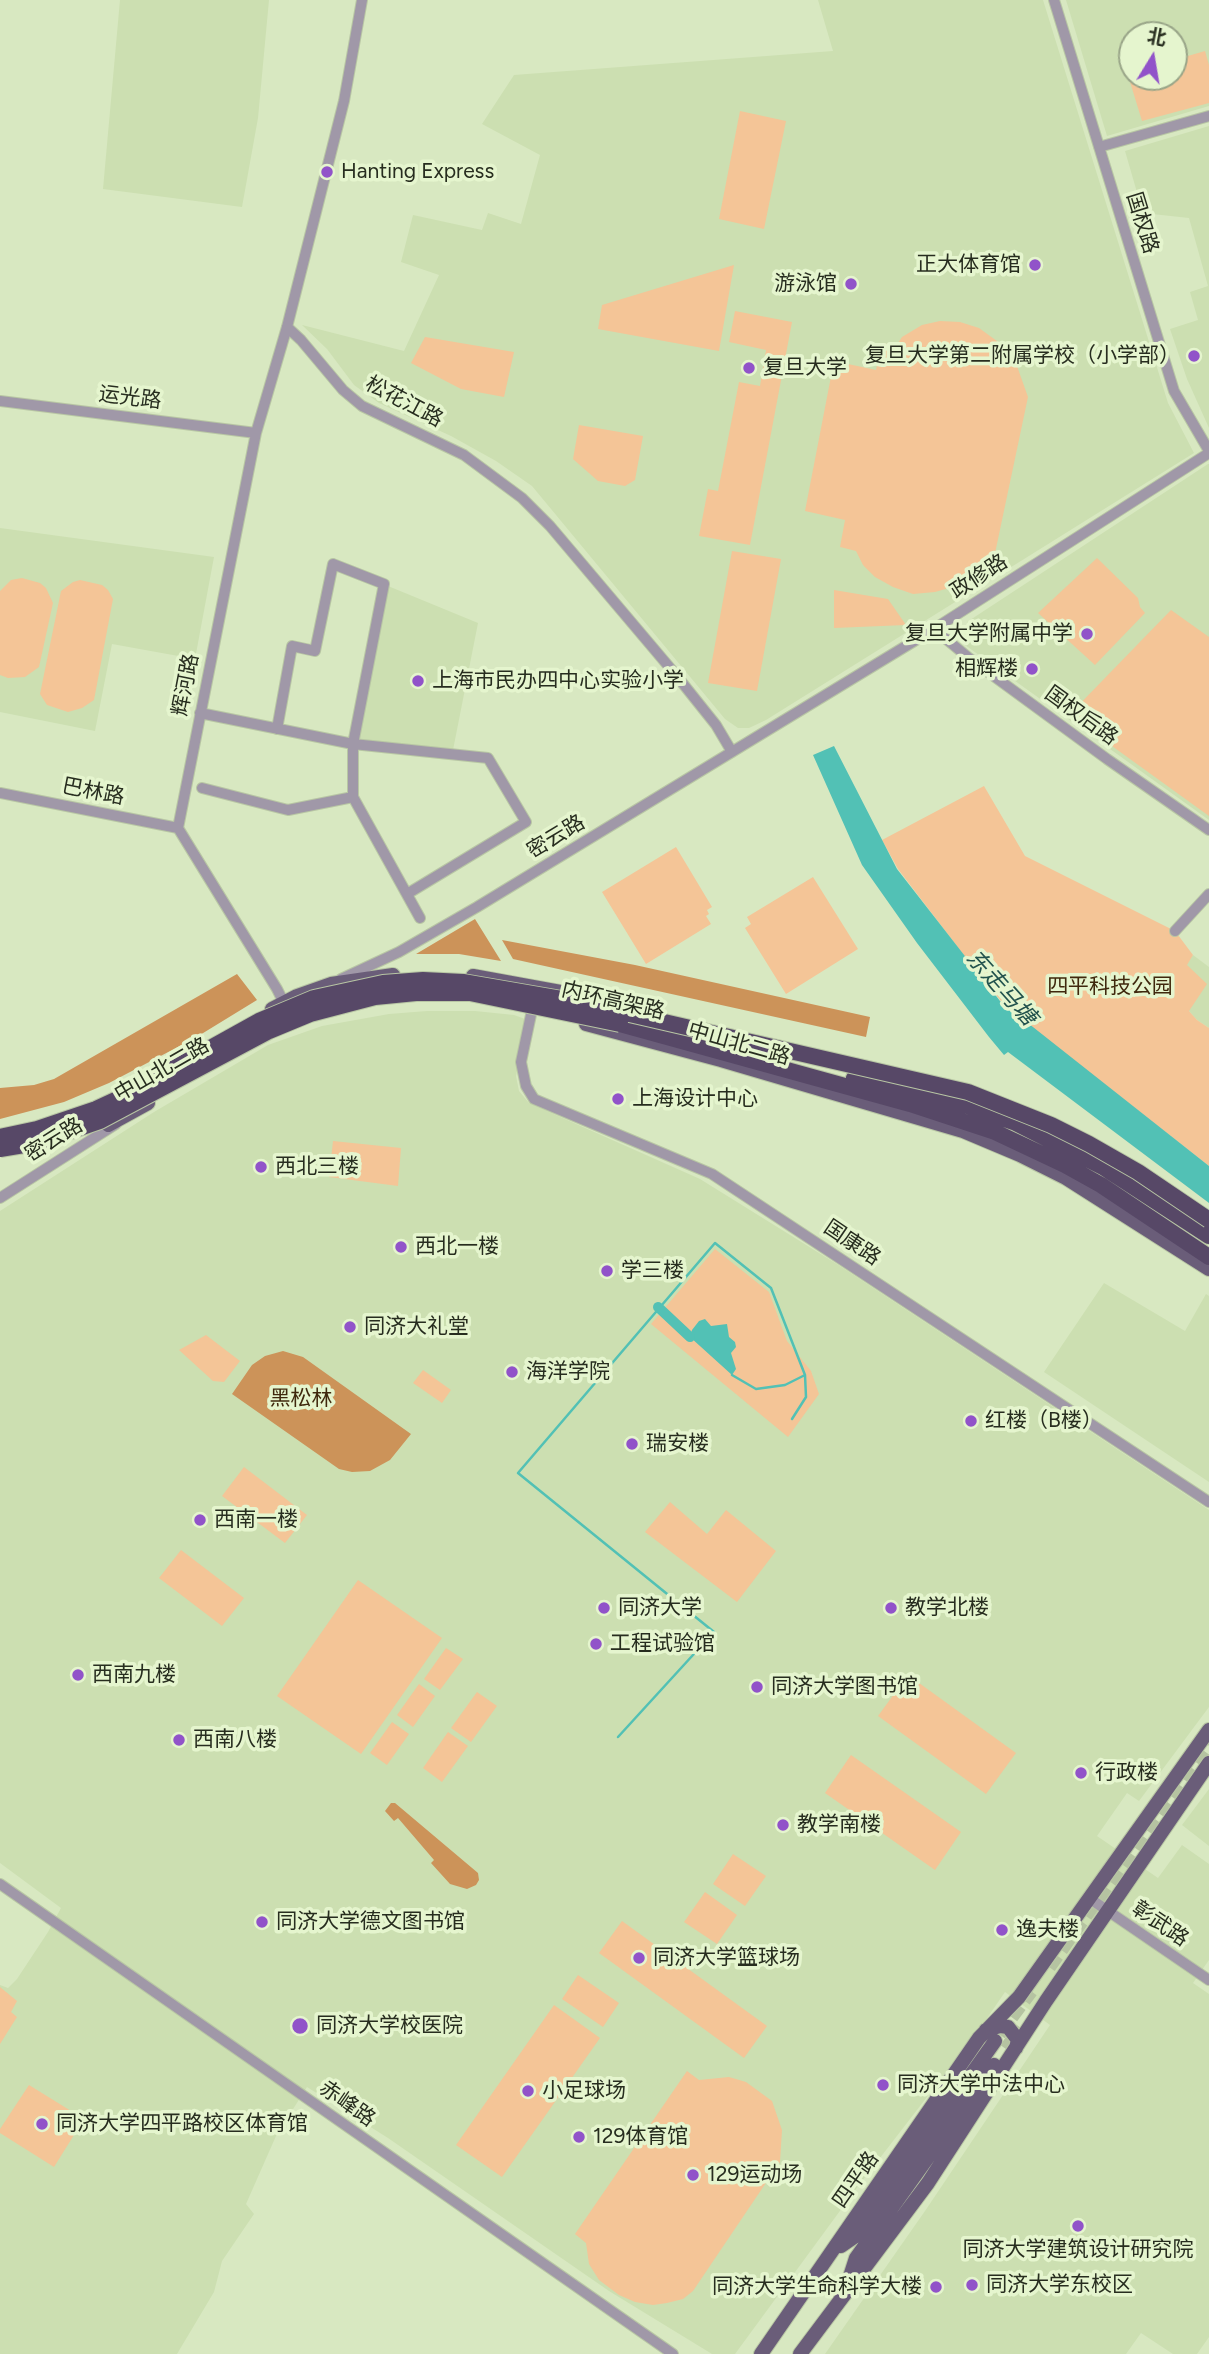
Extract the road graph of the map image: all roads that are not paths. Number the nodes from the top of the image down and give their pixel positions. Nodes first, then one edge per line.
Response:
1 (362, 0) edge
2 (1054, 0) edge
3 (1209, 116) edge
4 (1099, 148) junction
5 (287, 327) junction
6 (0, 401) edge
7 (256, 433) junction
8 (1209, 452) edge
9 (934, 629) junction
10 (200, 713) junction
11 (277, 729) junction
12 (353, 744) junction
13 (732, 752) junction
14 (202, 788) dead end
15 (0, 793) edge
16 (353, 797) junction
17 (178, 828) junction
18 (1209, 830) edge
19 (407, 894) junction
20 (1209, 894) edge
21 (420, 918) dead end
22 (1175, 931) dead end
23 (399, 952) junction
24 (397, 974) junction
25 (331, 984) junction
26 (284, 1002) junction
27 (532, 1010) junction
28 (620, 1024) junction
29 (293, 1027) junction
30 (128, 1115) junction
31 (0, 1129) edge
32 (0, 1137) edge
33 (0, 1150) edge
34 (0, 1198) edge
35 (1209, 1220) edge
36 (1209, 1235) edge
37 (1209, 1257) edge
38 (1209, 1269) edge
39 (1209, 1502) edge
40 (1209, 1730) edge
41 (1209, 1763) edge
42 (0, 1884) edge
43 (1089, 1898) junction
44 (1108, 1912) junction
45 (1207, 1974) edge
46 (1000, 2042) junction
47 (673, 2354) edge
48 (761, 2354) edge
49 (800, 2354) edge

1 - 5 street
2 - 4 street, 国权路
3 - 4 street
4 - 8 street, 国权路
5 - 7 street, 辉河路
5 - 13 street, 松花江路
6 - 7 street, 运光路
7 - 10 street, 辉河路
8 - 9 street, 政修路
9 - 13 street, 政修路
9 - 18 street, 国权后路
10 - 11 street
10 - 17 street, 辉河路
11 - 12 street
11 - 12 street
12 - 16 street
12 - 19 street
13 - 23 street, 密云路
14 - 16 street
15 - 17 street, 巴林路
16 - 19 street
17 - 26 street
19 - 21 street
20 - 22 street
23 - 24 street
23 - 25 street, 密云路
24 - 25 main road, 中山北二路
24 - 36 main road, 中山北二路
25 - 26 main road, 中山北二路
26 - 29 street
26 - 31 main road, 中山北二路
27 - 29 main road, 中山北二路
27 - 38 main road, 中山北二路
27 - 39 street, 国康路
28 - 33 highway, 内环高架路, bridge
28 - 36 highway, 内环高架路
28 - 37 highway
29 - 30 main road, 中山北二路
30 - 33 main road, 中山北二路
30 - 34 street, 密云路
32 - 35 highway, 内环高架路, bridge
40 - 43 main road
41 - 44 main road
42 - 47 street, 赤峰路
43 - 44 street, 彰武路
43 - 46 main road
44 - 45 street, 彰武路
44 - 46 main road
46 - 48 main road
46 - 49 main road

